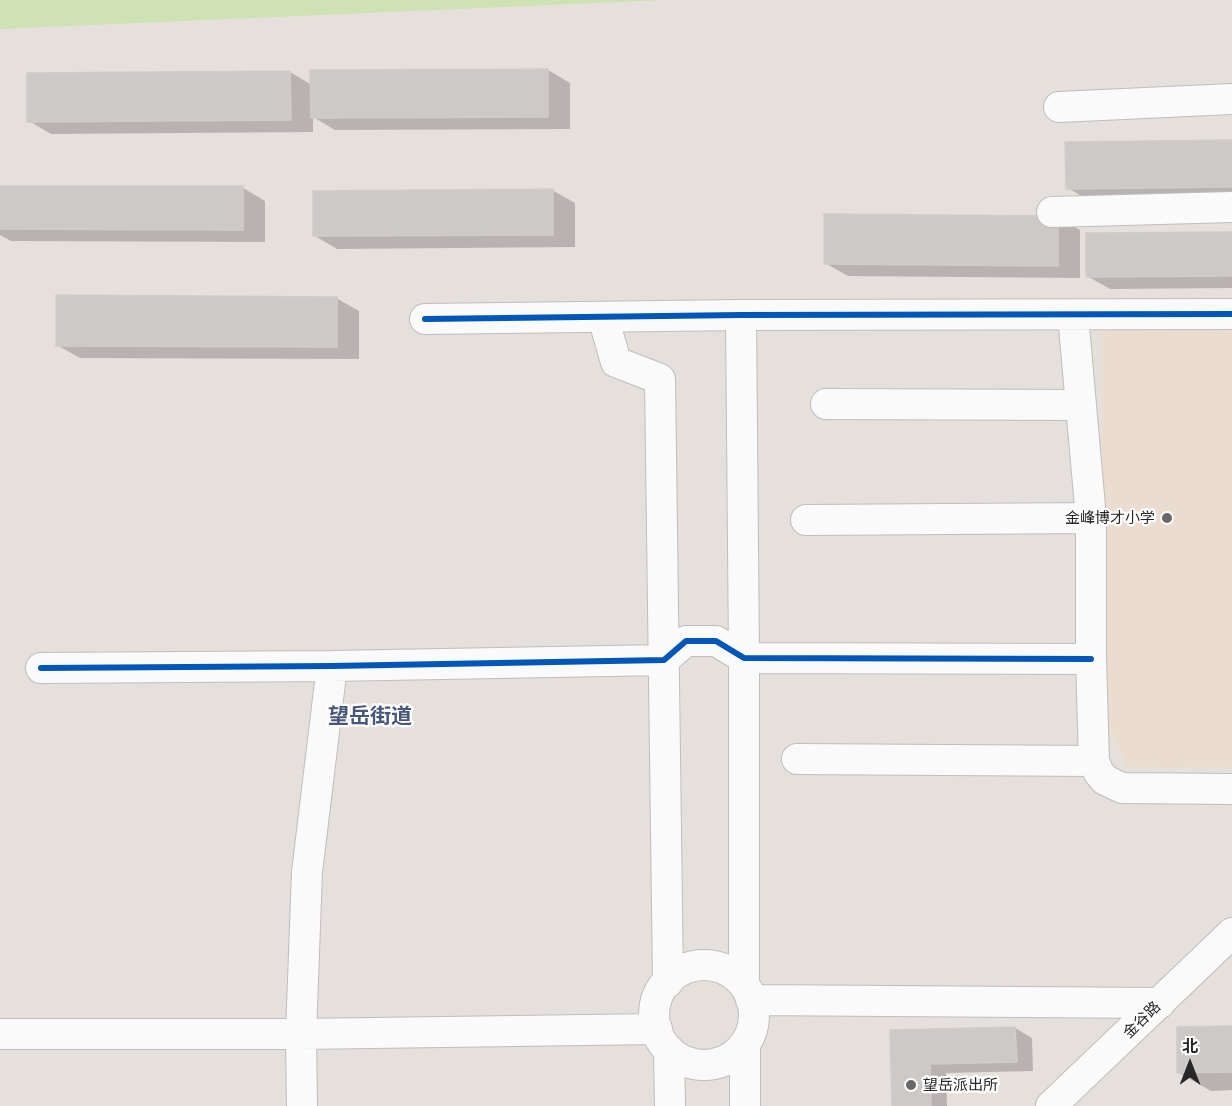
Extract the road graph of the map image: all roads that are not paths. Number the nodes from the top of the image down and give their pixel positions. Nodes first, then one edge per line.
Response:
1 (1232, 99) edge
2 (1059, 107) dead end
3 (1232, 207) edge
4 (1052, 212) dead end
5 (1232, 314) edge
6 (741, 315) junction
7 (1072, 315) junction
8 (603, 317) junction
9 (425, 319) dead end
10 (826, 404) dead end
11 (1081, 405) junction
12 (1091, 518) junction
13 (806, 520) dead end
14 (744, 658) junction
15 (1091, 658) junction
16 (664, 660) junction
17 (332, 666) junction
18 (41, 668) dead end
19 (797, 759) dead end
20 (1094, 761) junction
21 (1232, 789) edge
22 (1232, 933) edge
23 (668, 982) junction
24 (747, 992) junction
25 (1160, 1003) junction
26 (0, 1034) edge
27 (302, 1034) junction
28 (663, 1040) junction
29 (745, 1044) junction
30 (302, 1106) edge
31 (670, 1106) edge
32 (745, 1106) edge
33 (1051, 1106) edge

1 - 2 street
3 - 4 street
5 - 7 street
6 - 7 street
6 - 8 street
6 - 14 street
7 - 11 street
8 - 9 street
8 - 16 street
10 - 11 street
11 - 12 street
12 - 13 street
12 - 15 street
14 - 15 street
14 - 16 street
14 - 24 street
15 - 20 street
16 - 17 street
16 - 23 street
17 - 18 street
17 - 27 street
19 - 20 street
20 - 21 street
22 - 25 street, 金谷路
23 - 24 street
23 - 28 street
24 - 25 street
24 - 29 street
25 - 33 street, 金谷路
26 - 27 street
27 - 28 street
27 - 30 street
28 - 29 street
28 - 31 street
29 - 32 street

